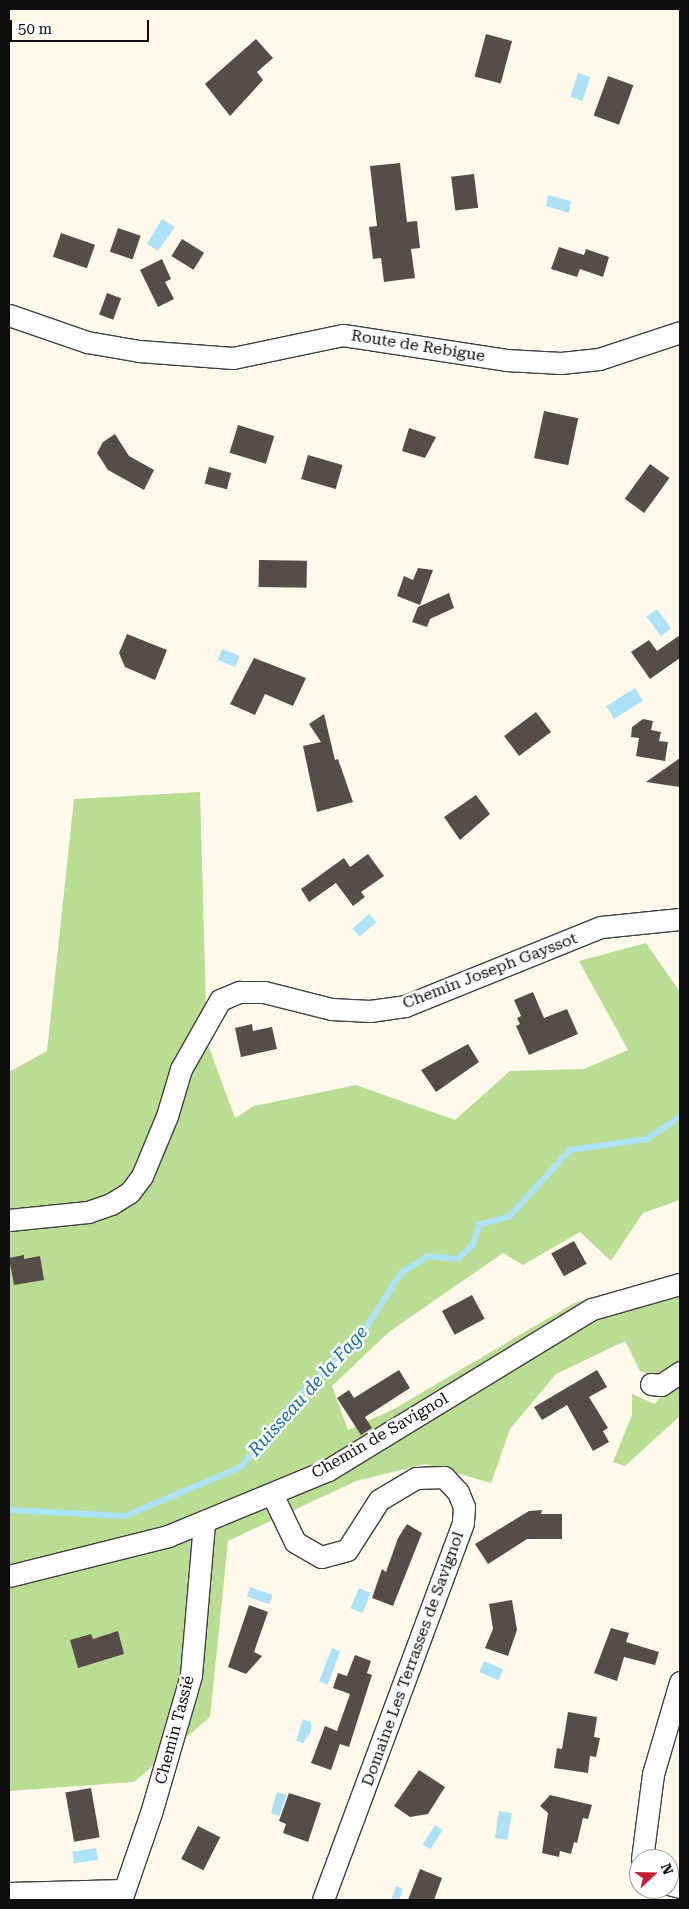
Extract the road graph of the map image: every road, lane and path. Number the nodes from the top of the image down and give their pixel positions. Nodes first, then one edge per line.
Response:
1 (9, 315) edge
2 (680, 332) edge
3 (680, 919) edge
4 (9, 1220) edge
5 (680, 1284) edge
6 (680, 1372) edge
7 (651, 1384) dead end
8 (272, 1494) junction
9 (204, 1523) junction
10 (9, 1576) edge
11 (680, 1682) edge
12 (643, 1849) edge
13 (9, 1893) edge
14 (122, 1895) edge
15 (323, 1900) edge

1 - 2 street, Route de Rebigue
3 - 4 street, Chemin Joseph Gayssot
5 - 8 street, Chemin de Savignol
6 - 7 street
8 - 9 street, Chemin de Savignol
8 - 15 street, Domaine Les Terrasses de Savignol
9 - 10 street, Chemin de Savignol
9 - 14 street, Chemin Tassié
11 - 12 street
13 - 14 street

